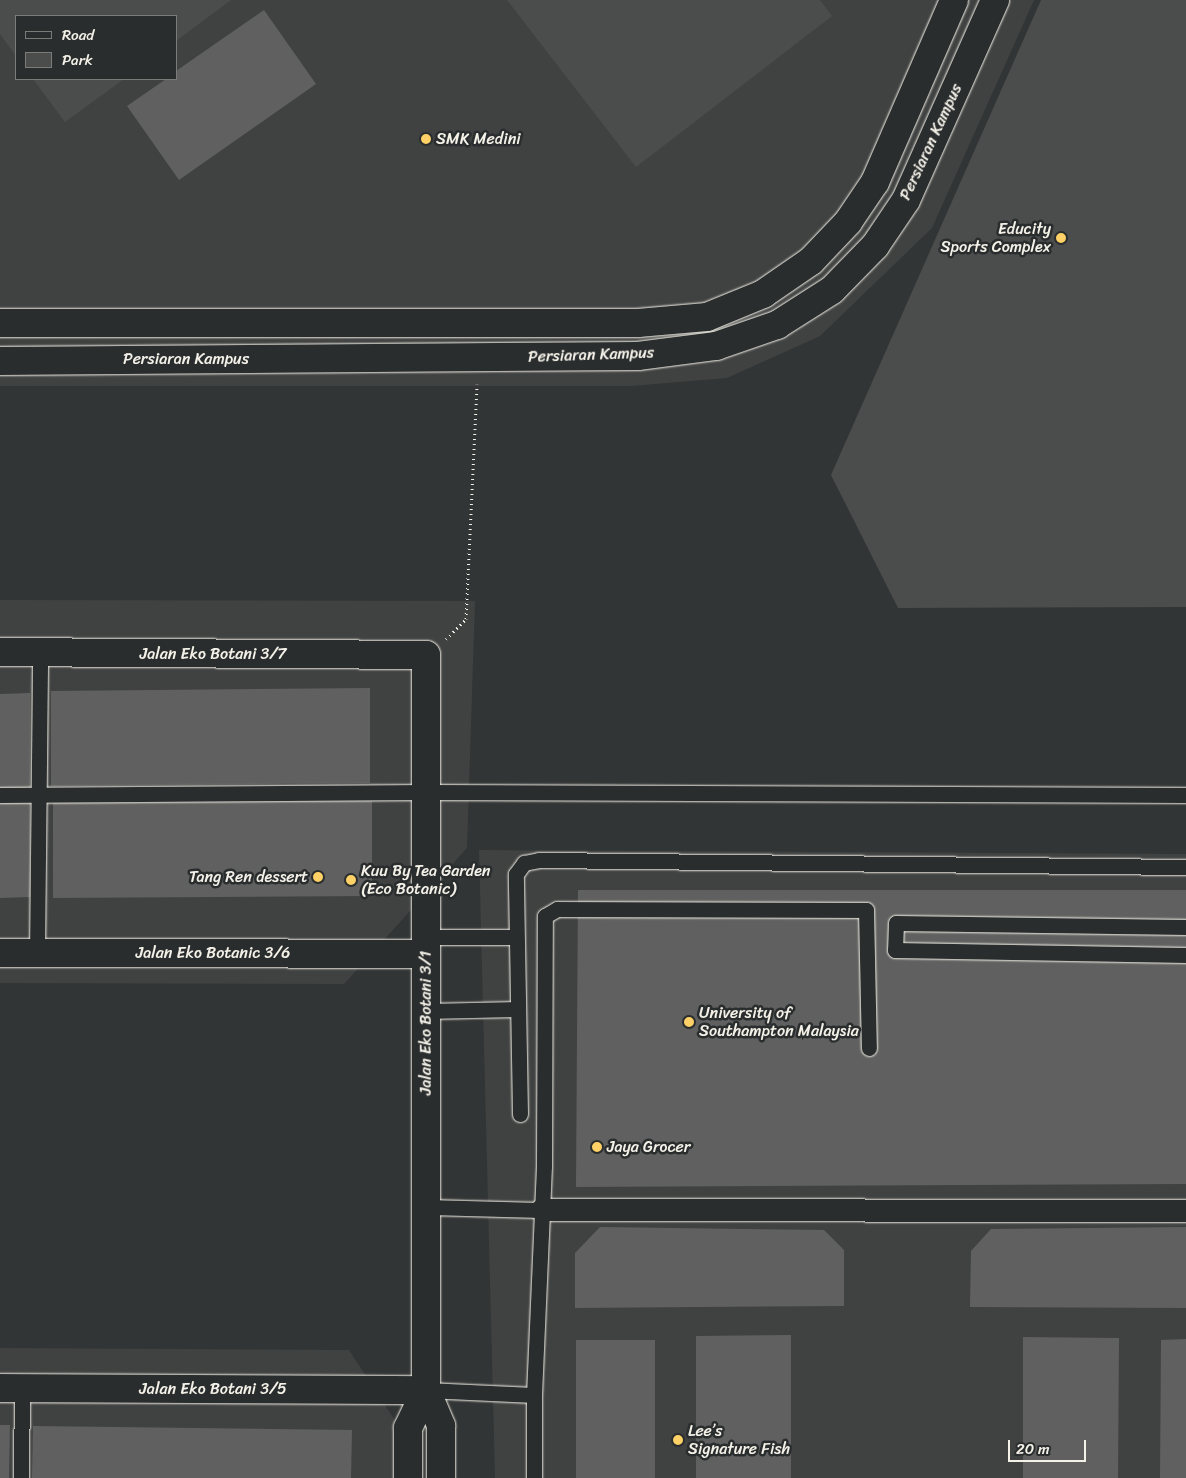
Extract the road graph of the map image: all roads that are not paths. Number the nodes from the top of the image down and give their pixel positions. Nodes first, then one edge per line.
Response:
1 (954, 0) edge
2 (995, 0) edge
3 (0, 323) edge
4 (0, 361) edge
5 (0, 652) edge
6 (40, 652) junction
7 (426, 655) joint
8 (426, 792) junction
9 (0, 795) edge
10 (39, 795) junction
11 (1186, 795) edge
12 (1186, 867) edge
13 (1186, 927) edge
14 (516, 936) junction
15 (426, 945) junction
16 (0, 953) edge
17 (37, 953) junction
18 (1186, 955) edge
19 (426, 1010) junction
20 (518, 1010) junction
21 (869, 1048) dead end
22 (520, 1114) dead end
23 (426, 1207) junction
24 (542, 1210) junction
25 (1186, 1212) edge
26 (11, 1388) edge
27 (426, 1390) junction
28 (534, 1395) junction
29 (21, 1478) edge
30 (408, 1478) edge
31 (441, 1478) edge
32 (534, 1478) edge

1 - 3 street, Persiaran Kampus
2 - 4 street, Persiaran Kampus
5 - 6 street, Jalan Eko Botani 3/7
6 - 7 street, Jalan Eko Botani 3/7
6 - 10 lane
7 - 8 street, Jalan Eko Botani 3/1
8 - 10 lane
8 - 11 lane
8 - 15 street, Jalan Eko Botani 3/1
9 - 10 lane
10 - 17 lane
12 - 14 lane
13 - 18 lane
14 - 15 lane
14 - 20 lane
15 - 17 street, Jalan Eko Botanic 3/6
15 - 19 street, Jalan Eko Botani 3/1
16 - 17 street, Jalan Eko Botanic 3/6
19 - 20 lane
19 - 23 street, Jalan Eko Botani 3/1
20 - 22 lane
21 - 24 lane
23 - 24 lane
23 - 27 street, Jalan Eko Botani 3/1
24 - 25 street
24 - 28 lane
26 - 27 street, Jalan Eko Botani 3/5
26 - 29 lane
27 - 28 lane
27 - 30 street, Jalan Eko Botani 3/1
27 - 31 street, Jalan Eko Botani 3/1
28 - 32 lane

